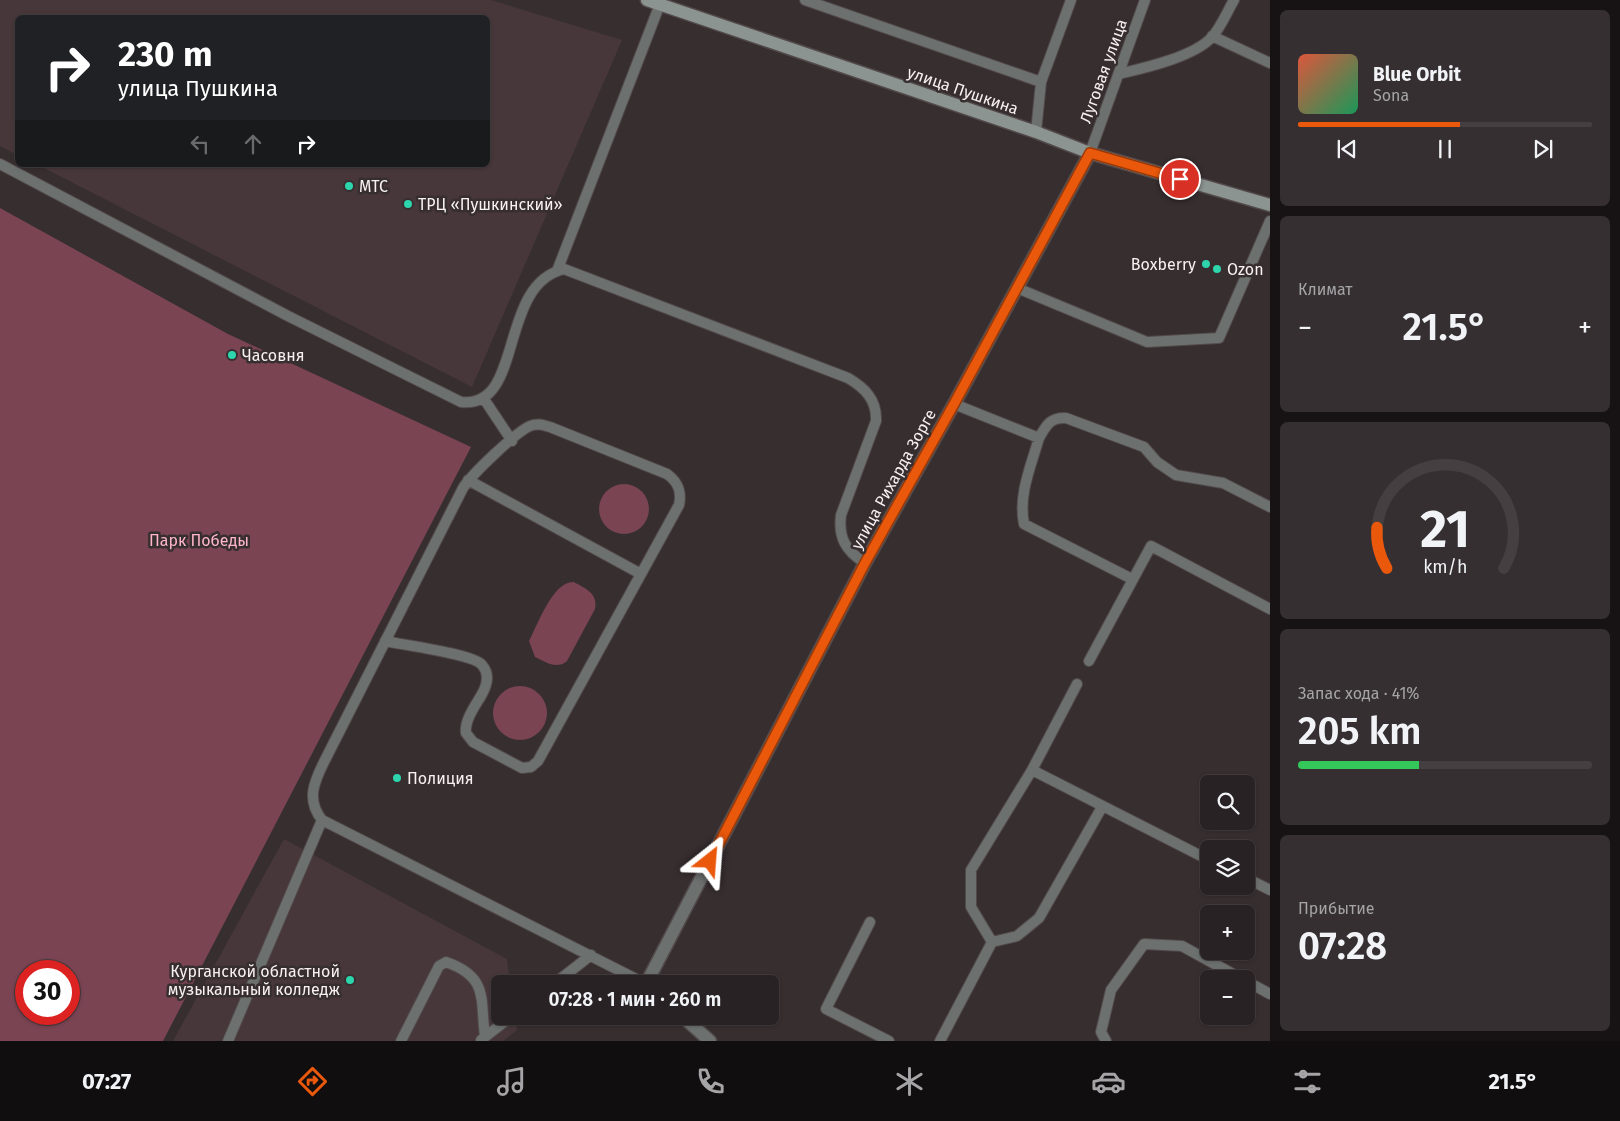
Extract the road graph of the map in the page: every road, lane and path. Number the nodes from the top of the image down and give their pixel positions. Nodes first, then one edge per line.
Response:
1 (646, 0) edge
2 (805, 0) edge
3 (1071, 0) edge
4 (1145, 0) edge
5 (1234, 0) edge
6 (660, 4) junction
7 (1212, 36) junction
8 (1270, 63) edge
9 (1118, 74) junction
10 (1041, 82) junction
11 (1036, 132) junction
12 (1090, 153) junction
13 (0, 164) edge
14 (1270, 205) edge
15 (1270, 221) edge
16 (557, 271) junction
17 (1017, 288) junction
18 (484, 399) junction
19 (954, 404) junction
20 (1039, 438) junction
21 (512, 440) junction
22 (468, 480) junction
23 (1270, 507) edge
24 (865, 563) junction
25 (641, 574) junction
26 (1132, 580) junction
27 (1270, 609) edge
28 (385, 641) junction
29 (1089, 661) dead end
30 (1077, 684) dead end
31 (1032, 770) junction
32 (1102, 807) junction
33 (322, 820) junction
34 (1200, 856) edge
35 (1255, 882) edge
36 (1270, 890) edge
37 (870, 922) dead end
38 (992, 942) junction
39 (591, 955) junction
40 (1226, 970) edge
41 (565, 975) edge
42 (629, 975) edge
43 (651, 975) edge
44 (1255, 986) edge
45 (1270, 994) edge
46 (501, 1025) edge
47 (692, 1025) edge
48 (483, 1039) edge
49 (228, 1041) edge
50 (401, 1041) edge
51 (710, 1041) edge
52 (889, 1041) edge
53 (940, 1041) edge
54 (1106, 1041) edge

1 - 6 main road, улица Пушкина
2 - 10 lane
3 - 10 lane
4 - 9 lane, Луговая улица
5 - 7 lane
6 - 11 main road, улица Пушкина
6 - 16 lane
7 - 8 lane
7 - 9 lane
9 - 12 lane, Луговая улица
10 - 11 lane
11 - 12 main road, улица Пушкина
12 - 14 main road, улица Пушкина
12 - 17 street, улица Рихарда Зорге
13 - 18 lane
15 - 17 lane
16 - 18 lane
16 - 24 lane
17 - 19 street, улица Рихарда Зорге
18 - 21 lane
19 - 20 lane
19 - 24 street, улица Рихарда Зорге
20 - 23 lane
20 - 26 lane
21 - 22 lane
21 - 25 lane
22 - 25 lane
22 - 28 lane
24 - 43 street, улица Рихарда Зорге
25 - 28 lane
26 - 27 lane
26 - 29 lane
28 - 33 lane
30 - 31 lane
31 - 32 lane
31 - 38 lane
32 - 34 lane
32 - 38 lane
33 - 39 lane
33 - 49 lane
35 - 36 lane
37 - 52 lane
38 - 53 lane
39 - 41 lane
39 - 42 lane
40 - 54 lane
44 - 45 lane
46 - 48 lane
47 - 51 street
48 - 50 lane

